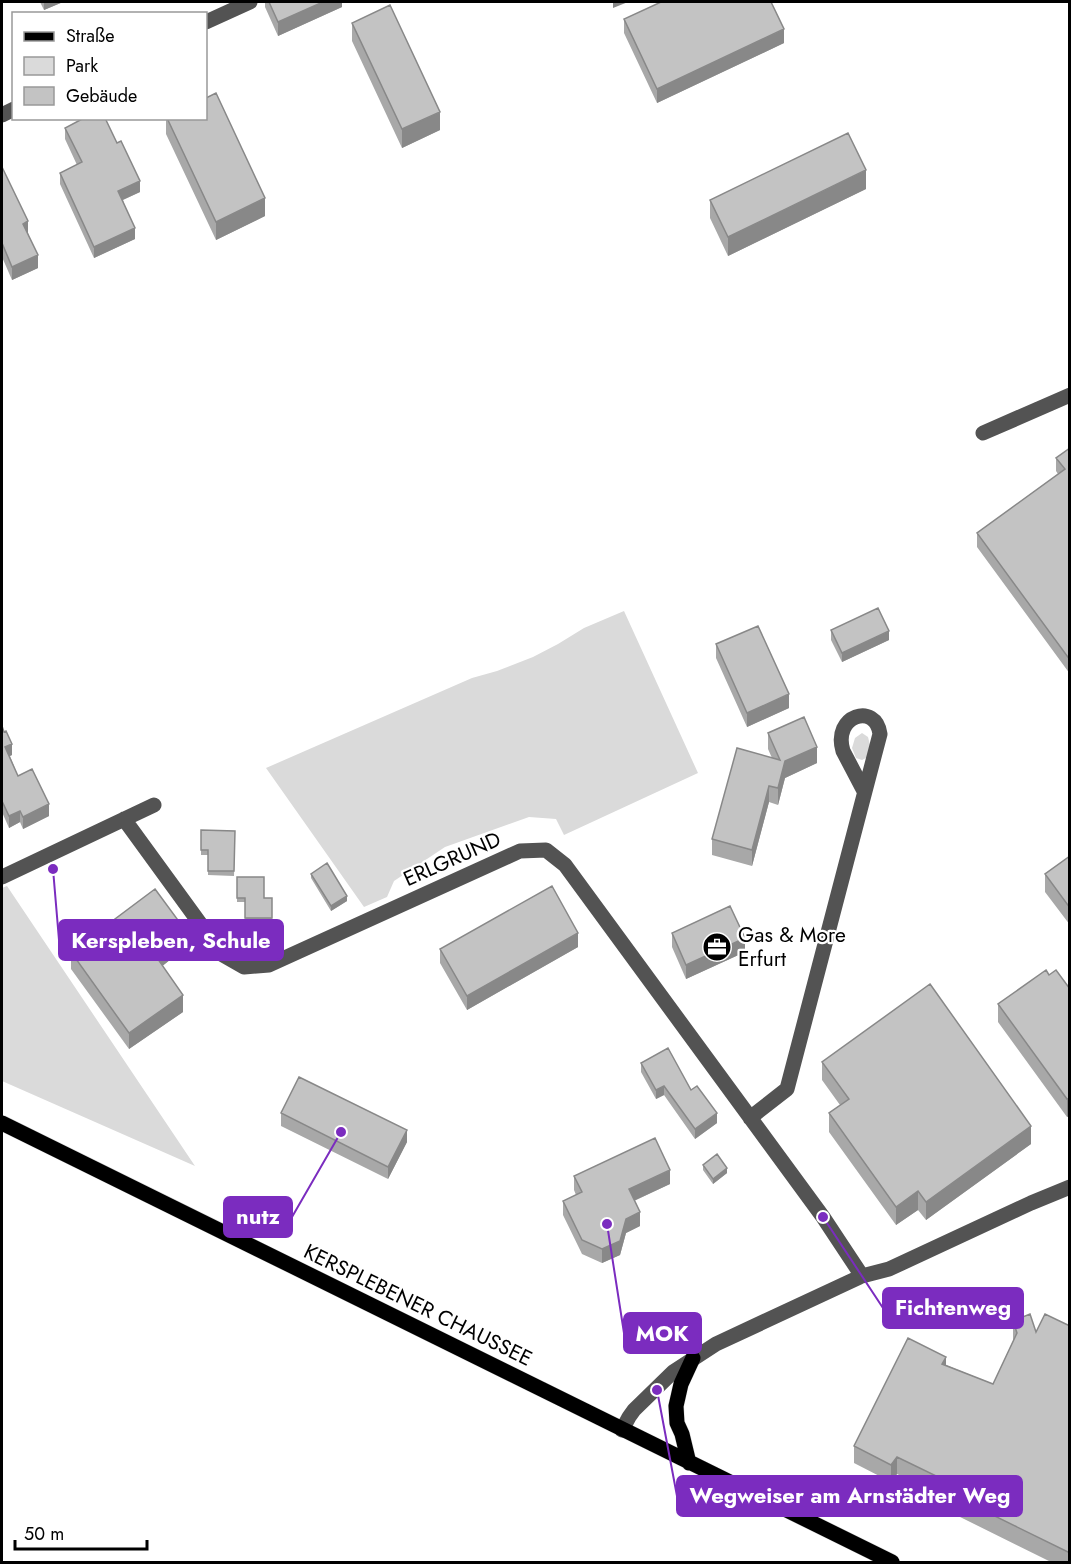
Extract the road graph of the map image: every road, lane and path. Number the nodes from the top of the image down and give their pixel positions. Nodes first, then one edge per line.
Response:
1 (250, 2) edge
2 (207, 22) edge
3 (1070, 394) edge
4 (983, 433) dead end
5 (864, 791) dead end
6 (154, 805) dead end
7 (124, 819) junction
8 (2, 877) edge
9 (750, 1118) junction
10 (2, 1123) edge
11 (1070, 1187) edge
12 (862, 1276) junction
13 (693, 1358) junction
14 (622, 1430) junction
15 (689, 1463) junction
16 (892, 1563) edge

1 - 2 street
3 - 4 street
5 - 9 street
6 - 7 street
7 - 8 street
7 - 9 street, ERLGRUND
9 - 12 street, ERLGRUND
10 - 14 main road, KERSPLEBENER CHAUSSEE
11 - 12 street
12 - 13 street
13 - 14 street
13 - 15 main road
14 - 15 main road, KERSPLEBENER CHAUSSEE
15 - 16 main road, KERSPLEBENER CHAUSSEE

